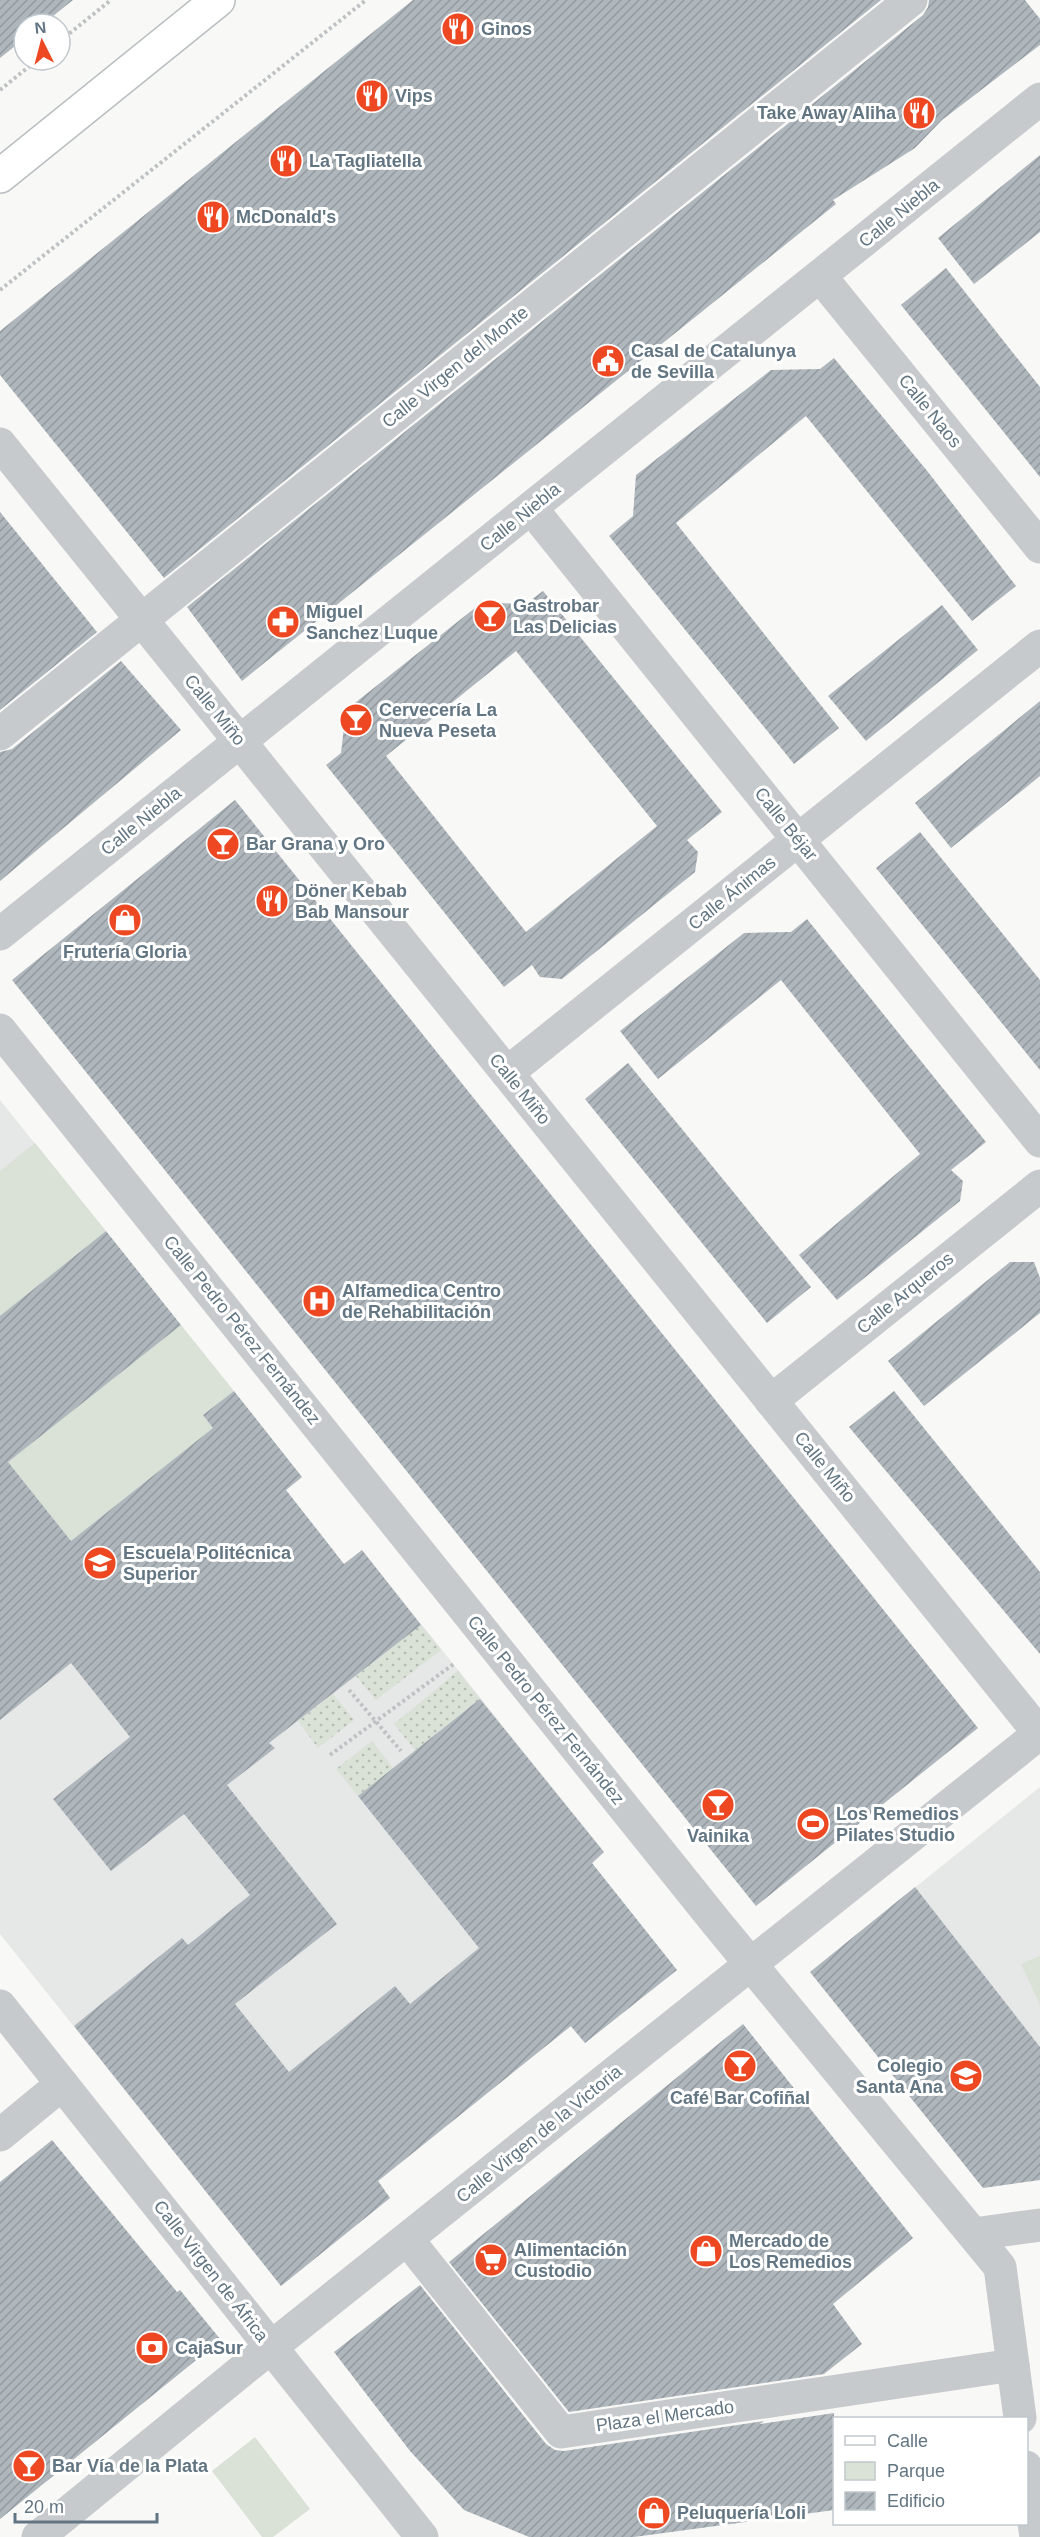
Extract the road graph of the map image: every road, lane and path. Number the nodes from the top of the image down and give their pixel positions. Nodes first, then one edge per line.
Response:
1 (111, 0) edge
2 (218, 0) edge
3 (366, 0) edge
4 (911, 0) edge
5 (72, 32) edge
6 (22, 72) edge
7 (0, 90) edge
8 (1040, 99) edge
9 (0, 176) edge
10 (820, 276) junction
11 (0, 290) edge
12 (0, 444) edge
13 (531, 508) junction
14 (1040, 547) edge
15 (142, 620) junction
16 (1040, 645) edge
17 (0, 734) edge
18 (240, 741) junction
19 (798, 840) junction
20 (0, 934) edge
21 (0, 1029) edge
22 (507, 1073) junction
23 (1040, 1141) edge
24 (1040, 1186) edge
25 (771, 1401) junction
26 (489, 1638) junction
27 (349, 1690) dead end
28 (377, 1721) junction
29 (1040, 1733) edge
30 (401, 1751) dead end
31 (330, 1755) dead end
32 (751, 1965) junction
33 (0, 2006) edge
34 (62, 2084) junction
35 (0, 2134) edge
36 (1040, 2225) edge
37 (974, 2234) junction
38 (407, 2239) junction
39 (271, 2347) junction
40 (1013, 2365) junction
41 (1020, 2417) edge
42 (1028, 2480) edge
43 (38, 2537) edge
44 (422, 2537) edge
45 (1036, 2537) edge

1 - 5 path
2 - 9 main road
3 - 11 path
4 - 15 street, Calle Virgen del Monte
6 - 7 path
8 - 10 street, Calle Niebla
10 - 13 street, Calle Niebla
10 - 14 street, Calle Naos
12 - 15 street, Calle Miño
13 - 18 street, Calle Niebla
13 - 19 street, Calle Béjar
15 - 17 street, Calle Virgen del Monte
15 - 18 street, Calle Miño
16 - 19 street, Calle Ánimas
18 - 20 street, Calle Niebla
18 - 22 street, Calle Miño
19 - 22 street, Calle Ánimas
19 - 23 street, Calle Béjar
21 - 26 street, Calle Pedro Pérez Fernández
22 - 25 street, Calle Miño
24 - 25 street, Calle Arqueros
25 - 29 street, Calle Miño
26 - 28 path
26 - 32 street, Calle Pedro Pérez Fernández
27 - 28 path
28 - 30 path
28 - 31 path
29 - 32 street, Calle Virgen de la Victoria
32 - 37 street, Calle Pedro Pérez Fernández
32 - 38 street, Calle Virgen de la Victoria
33 - 34 street, Calle Virgen de África
34 - 35 street
34 - 39 street, Calle Virgen de África
36 - 37 street
37 - 40 street, Calle Pedro Pérez Fernández
38 - 39 street, Calle Virgen de la Victoria
38 - 40 street, Plaza el Mercado
39 - 43 street, Calle Virgen de la Victoria
39 - 44 street, Calle Virgen de África
40 - 41 street, Calle Pedro Pérez Fernández
42 - 45 street

